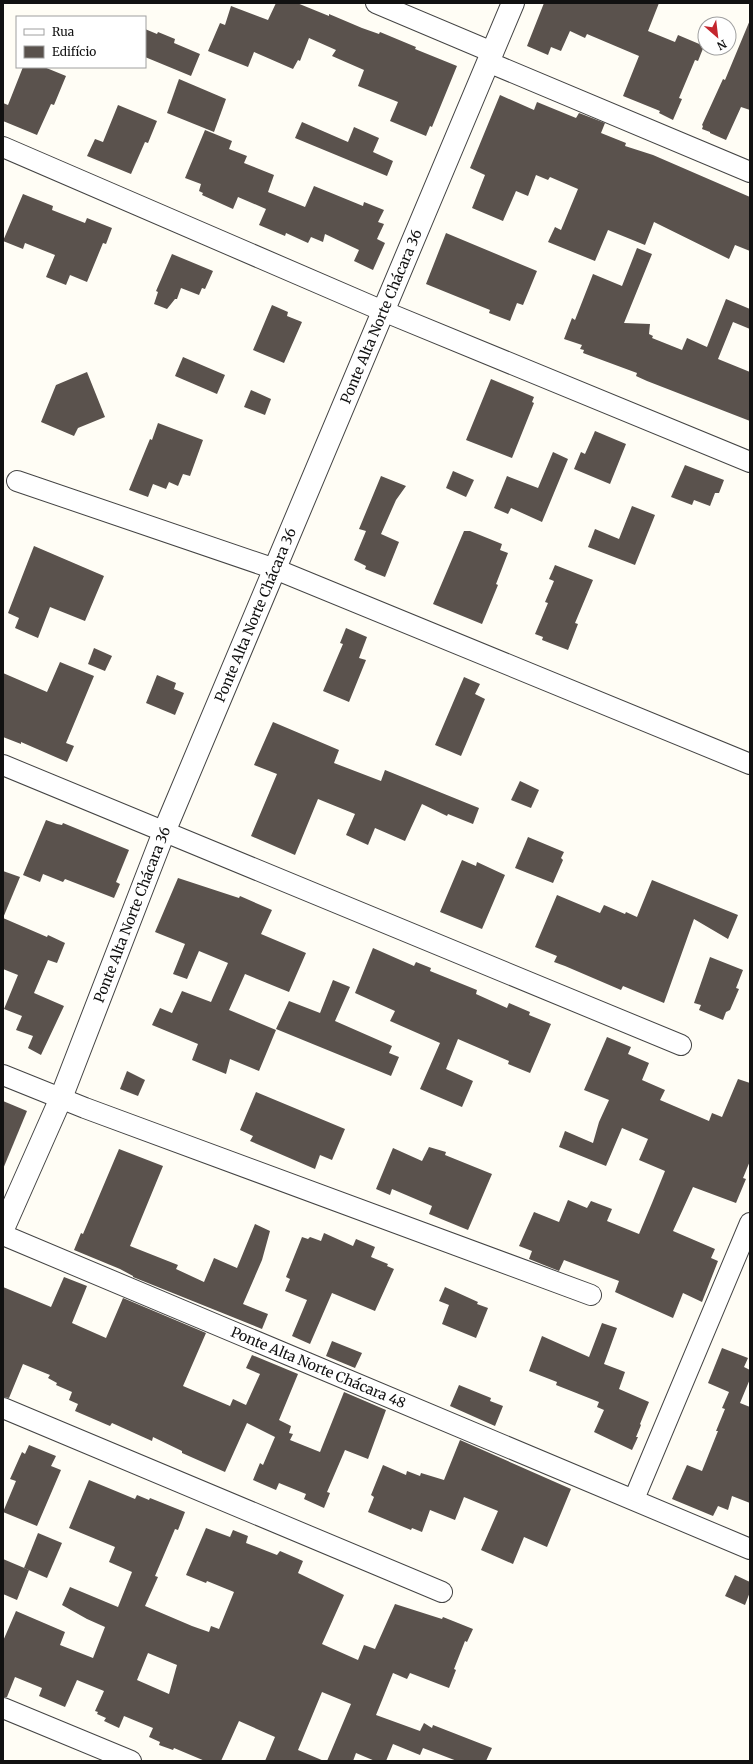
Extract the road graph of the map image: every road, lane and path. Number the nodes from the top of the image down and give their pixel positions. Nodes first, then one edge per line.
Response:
1 (376, 3) edge
2 (513, 3) edge
3 (490, 57) junction
4 (3, 147) edge
5 (750, 172) edge
6 (383, 311) junction
7 (750, 462) edge
8 (16, 481) dead end
9 (275, 569) junction
10 (750, 764) edge
11 (3, 766) edge
12 (164, 832) junction
13 (681, 1045) dead end
14 (3, 1075) edge
15 (61, 1098) junction
16 (750, 1222) edge
17 (3, 1229) edge
18 (3, 1235) edge
19 (591, 1295) dead end
20 (3, 1408) edge
21 (634, 1499) junction
22 (750, 1549) edge
23 (442, 1592) dead end
24 (3, 1708) edge
25 (131, 1761) edge

1 - 3 street
2 - 3 street, Ponte Alta Norte Chácara 36
3 - 5 street
3 - 6 street, Ponte Alta Norte Chácara 36
4 - 6 street
6 - 7 street
6 - 9 street, Ponte Alta Norte Chácara 36
8 - 9 street
9 - 10 street
9 - 12 street, Ponte Alta Norte Chácara 36
11 - 12 street
12 - 13 street
12 - 15 street, Ponte Alta Norte Chácara 36
14 - 15 street
15 - 17 street, Ponte Alta Norte Chácara 36
15 - 19 street
16 - 21 street
18 - 21 street, Ponte Alta Norte Chácara 48
20 - 23 street
21 - 22 street, Ponte Alta Norte Chácara 48
24 - 25 street

